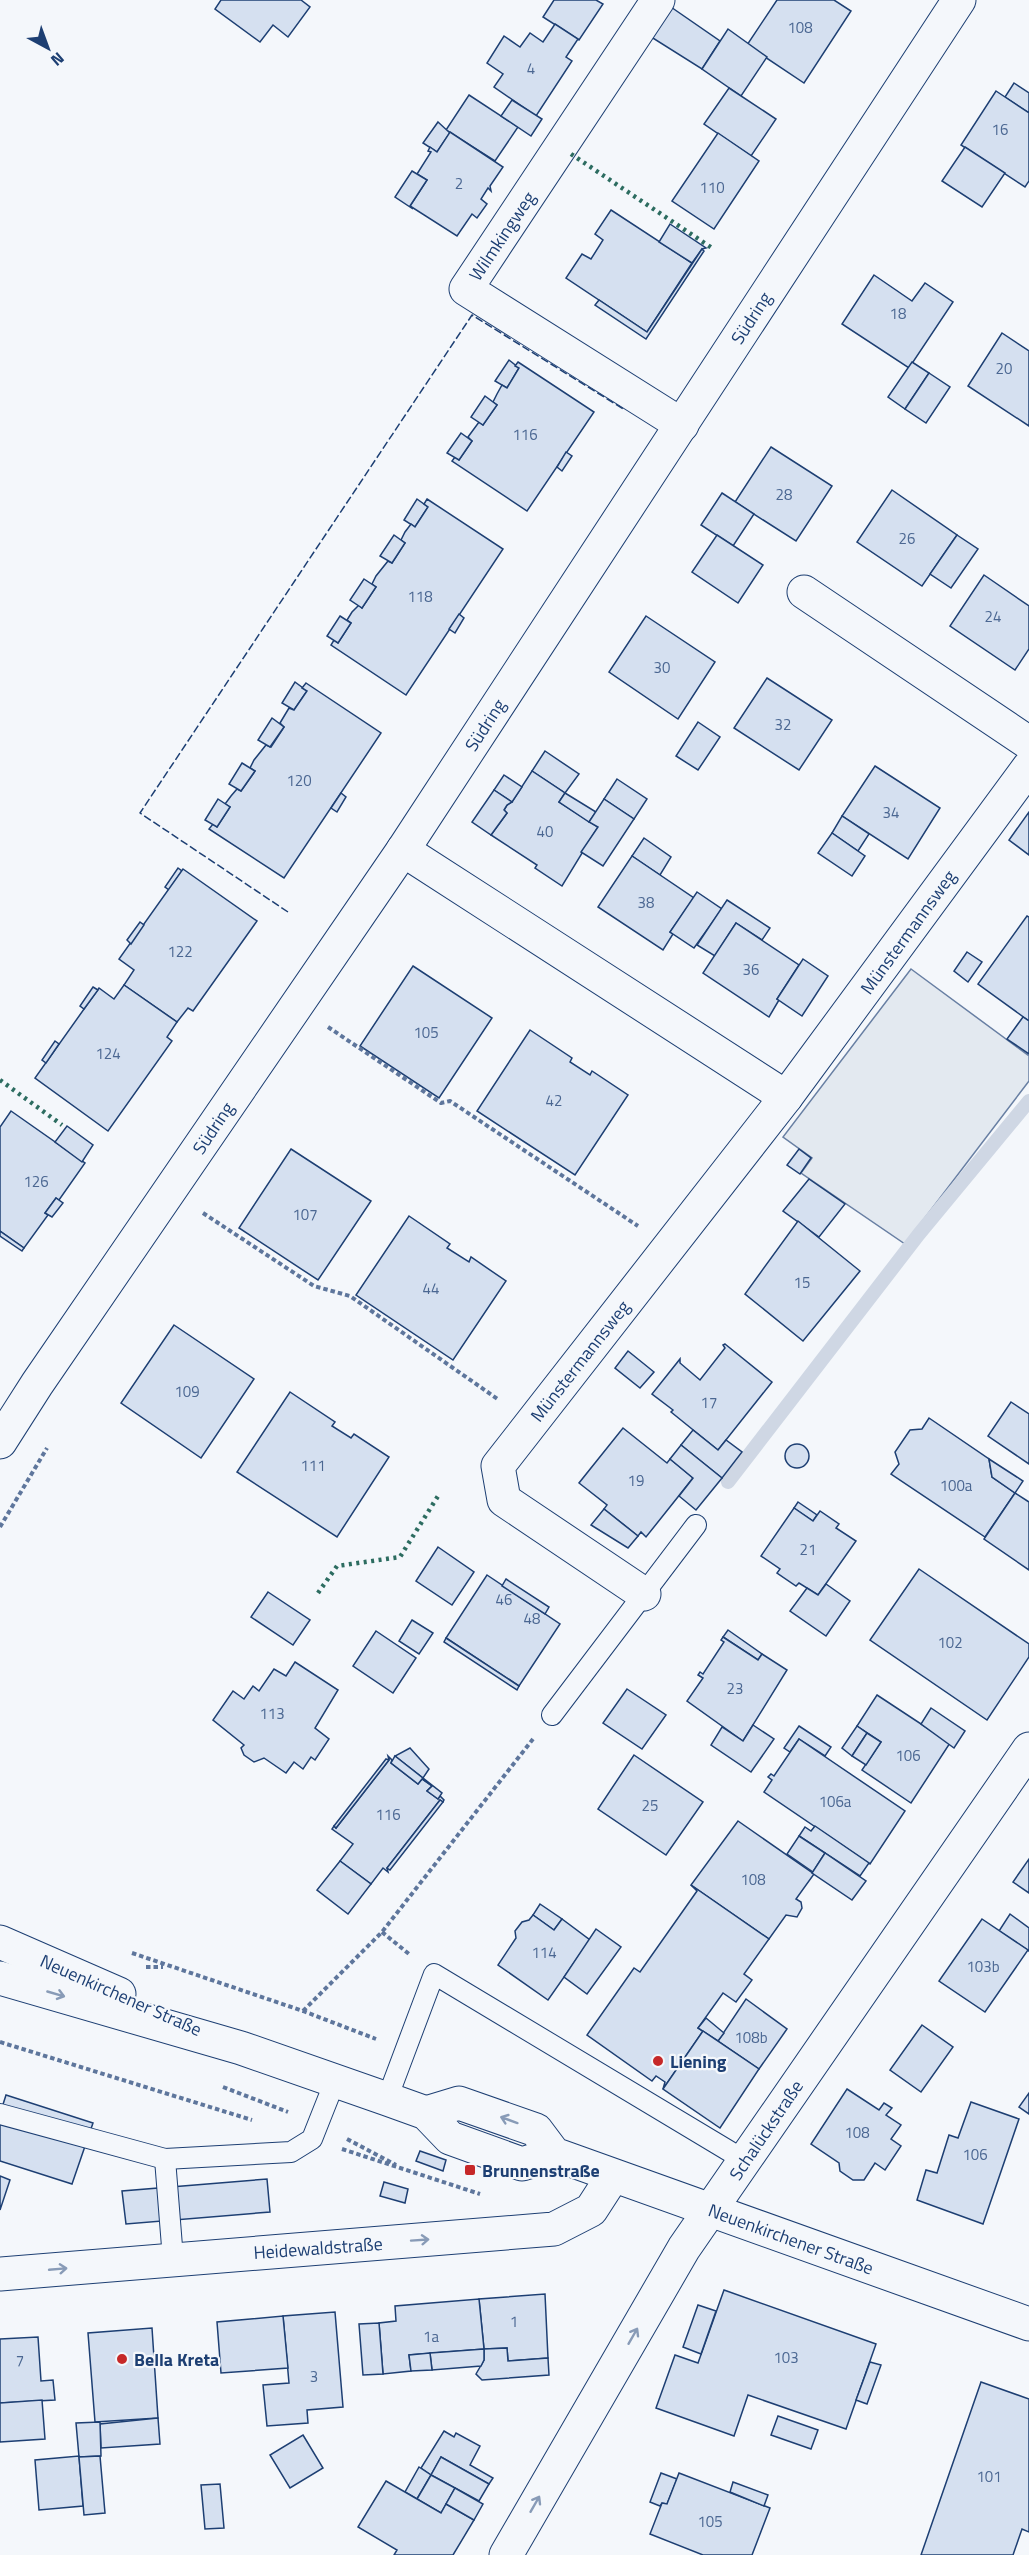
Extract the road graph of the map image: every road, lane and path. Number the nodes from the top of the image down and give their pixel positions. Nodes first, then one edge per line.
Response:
1 (658, 0) edge
2 (959, 0) edge
3 (682, 425) junction
4 (804, 592) dead end
5 (1029, 743) edge
6 (1029, 767) edge
7 (403, 850) junction
8 (327, 1026) dead end
9 (786, 1097) junction
10 (196, 1209) dead end
11 (669, 1246) junction
12 (532, 1423) junction
13 (0, 1442) edge
14 (696, 1525) dead end
15 (644, 1594) junction
16 (552, 1715) joint
17 (1029, 1749) edge
18 (0, 1942) edge
19 (0, 1978) edge
20 (303, 2011) dead end
21 (0, 2042) edge
22 (241, 2048) junction
23 (335, 2081) junction
24 (387, 2099) junction
25 (0, 2114) edge
26 (257, 2122) dead end
27 (312, 2139) junction
28 (165, 2159) junction
29 (744, 2160) junction
30 (407, 2171) dead end
31 (612, 2176) junction
32 (711, 2210) junction
33 (173, 2259) junction
34 (0, 2274) edge
35 (1029, 2324) edge
36 (506, 2555) edge

1 - 3 street, Wilmkingweg
2 - 3 street, Südring
3 - 7 street, Südring
4 - 5 street
6 - 9 street, Münstermannsweg
7 - 9 street
7 - 13 street, Südring
8 - 11 path
9 - 11 street, Münstermannsweg
10 - 12 path
11 - 12 street, Münstermannsweg
12 - 15 street, Münstermannsweg
14 - 15 lane
15 - 16 lane
16 - 20 path
17 - 29 street, Schalückstraße
18 - 22 street, Neuenkirchener Straße
19 -> 22 street, Neuenkirchener Straße
21 - 26 path
22 - 23 street, Neuenkirchener Straße
23 - 24 street, Neuenkirchener Straße
23 - 27 lane
24 - 29 lane
24 - 31 street, Neuenkirchener Straße
25 - 28 lane
27 - 28 lane
27 - 30 path
28 - 33 lane
29 - 32 street, Schalückstraße
31 - 32 street, Neuenkirchener Straße
33 -> 31 street, Heidewaldstraße
32 - 35 street, Neuenkirchener Straße
36 -> 32 street, Schalückstraße
34 -> 33 street, Heidewaldstraße

